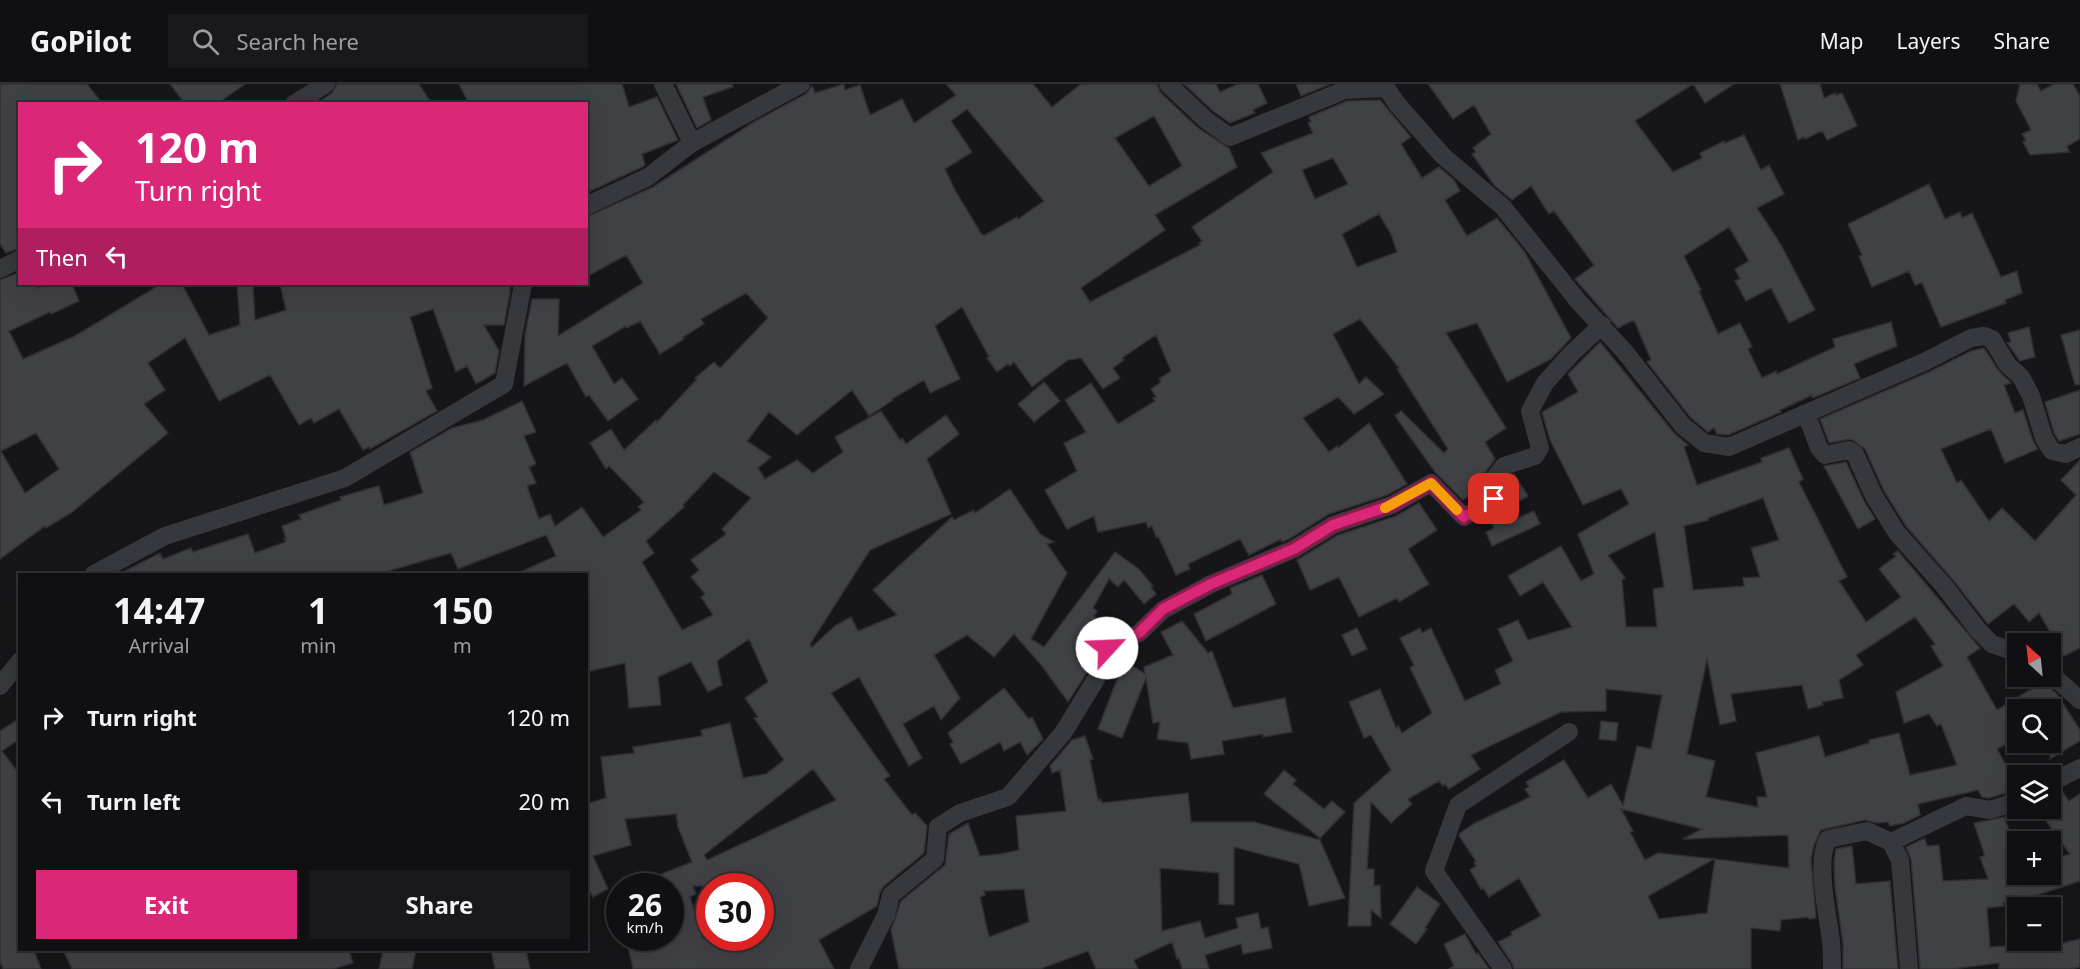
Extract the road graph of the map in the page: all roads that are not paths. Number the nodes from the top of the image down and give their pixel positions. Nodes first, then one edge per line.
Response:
1 (326, 84) edge
2 (663, 84) edge
3 (801, 84) edge
4 (1168, 84) edge
5 (297, 102) edge
6 (692, 143) junction
7 (588, 205) edge
8 (18, 260) edge
9 (0, 269) edge
10 (523, 285) edge
11 (1602, 324) junction
12 (1806, 413) junction
13 (2080, 447) edge
14 (96, 573) edge
15 (2007, 649) edge
16 (18, 664) edge
17 (2061, 683) edge
18 (0, 686) edge
19 (2080, 700) edge
20 (1569, 732) dead end
21 (2080, 768) edge
22 (2061, 778) edge
23 (2007, 805) edge
24 (1891, 842) junction
25 (860, 969) edge
26 (1503, 969) edge
27 (1832, 969) edge
28 (1909, 969) edge

1 - 5 street
2 - 6 street
3 - 6 street
4 - 11 street
6 - 7 street
8 - 9 street
10 - 14 street
11 - 12 street
11 - 25 street
12 - 13 street
12 - 15 street
16 - 18 street
17 - 19 street
20 - 26 street
21 - 22 street
23 - 24 street
24 - 27 street
24 - 28 street

